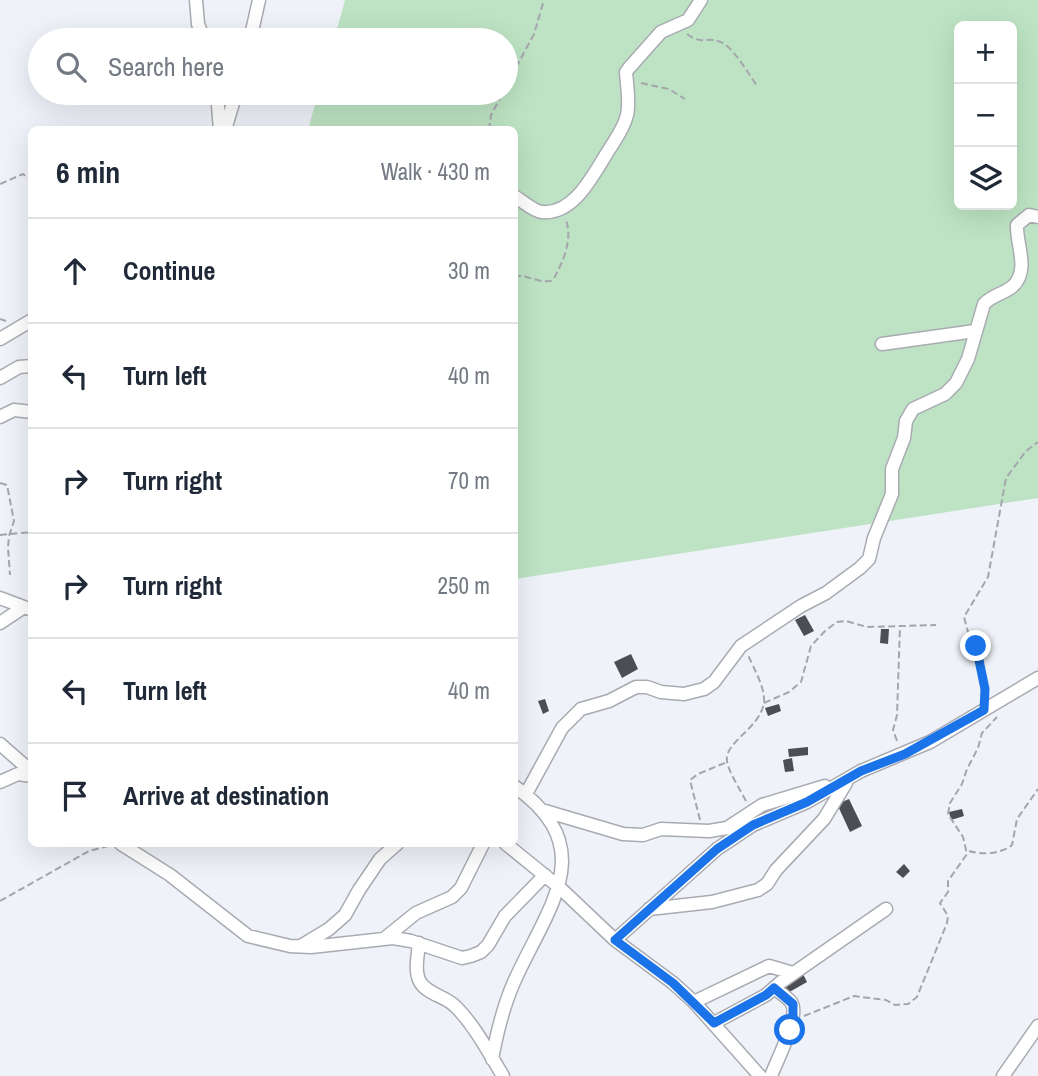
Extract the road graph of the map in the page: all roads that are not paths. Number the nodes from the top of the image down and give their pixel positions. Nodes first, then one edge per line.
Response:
1 (196, 0) edge
2 (259, 0) edge
3 (701, 0) edge
4 (200, 28) edge
5 (253, 28) edge
6 (218, 105) edge
7 (232, 105) edge
8 (220, 126) edge
9 (226, 126) edge
10 (518, 199) edge
11 (1038, 217) edge
12 (28, 322) edge
13 (975, 331) junction
14 (0, 339) edge
15 (882, 344) dead end
16 (28, 366) edge
17 (0, 378) edge
18 (28, 412) edge
19 (0, 417) edge
20 (0, 598) edge
21 (28, 608) edge
22 (0, 623) edge
23 (1038, 678) edge
24 (0, 744) edge
25 (16, 759) junction
26 (0, 761) edge
27 (28, 770) edge
28 (861, 771) junction
29 (28, 774) edge
30 (849, 779) junction
31 (0, 782) edge
32 (518, 789) edge
33 (526, 794) junction
34 (545, 811) junction
35 (126, 847) edge
36 (394, 847) edge
37 (482, 847) edge
38 (510, 847) edge
39 (545, 875) junction
40 (559, 887) junction
41 (649, 909) junction
42 (886, 909) dead end
43 (385, 938) junction
44 (615, 940) junction
45 (419, 943) junction
46 (300, 946) junction
47 (793, 973) junction
48 (774, 988) junction
49 (694, 1002) junction
50 (714, 1023) junction
51 (1038, 1027) edge
52 (492, 1059) junction
53 (503, 1076) edge
54 (760, 1076) edge
55 (771, 1076) edge
56 (1003, 1076) edge

1 - 4 street
2 - 5 street
3 - 10 street
6 - 8 street
7 - 9 street
11 - 13 street
12 - 14 street
13 - 15 street
13 - 33 street
16 - 17 street
18 - 19 street
20 - 21 street
21 - 22 street
23 - 28 street
24 - 25 street
25 - 26 street
25 - 27 street
28 - 30 street
28 - 34 street
29 - 31 street
30 - 41 street
30 - 41 street
32 - 33 street
33 - 34 street
34 - 40 street
35 - 46 street
36 - 46 street
37 - 43 street
38 - 39 street
39 - 40 street
39 - 45 street
40 - 44 street
40 - 52 street
41 - 44 street
42 - 47 street
43 - 45 street
43 - 46 street
44 - 49 street
45 - 52 street
47 - 48 street
47 - 49 street
48 - 50 street
48 - 55 street
49 - 50 street
50 - 54 street
51 - 56 street
52 - 53 street

